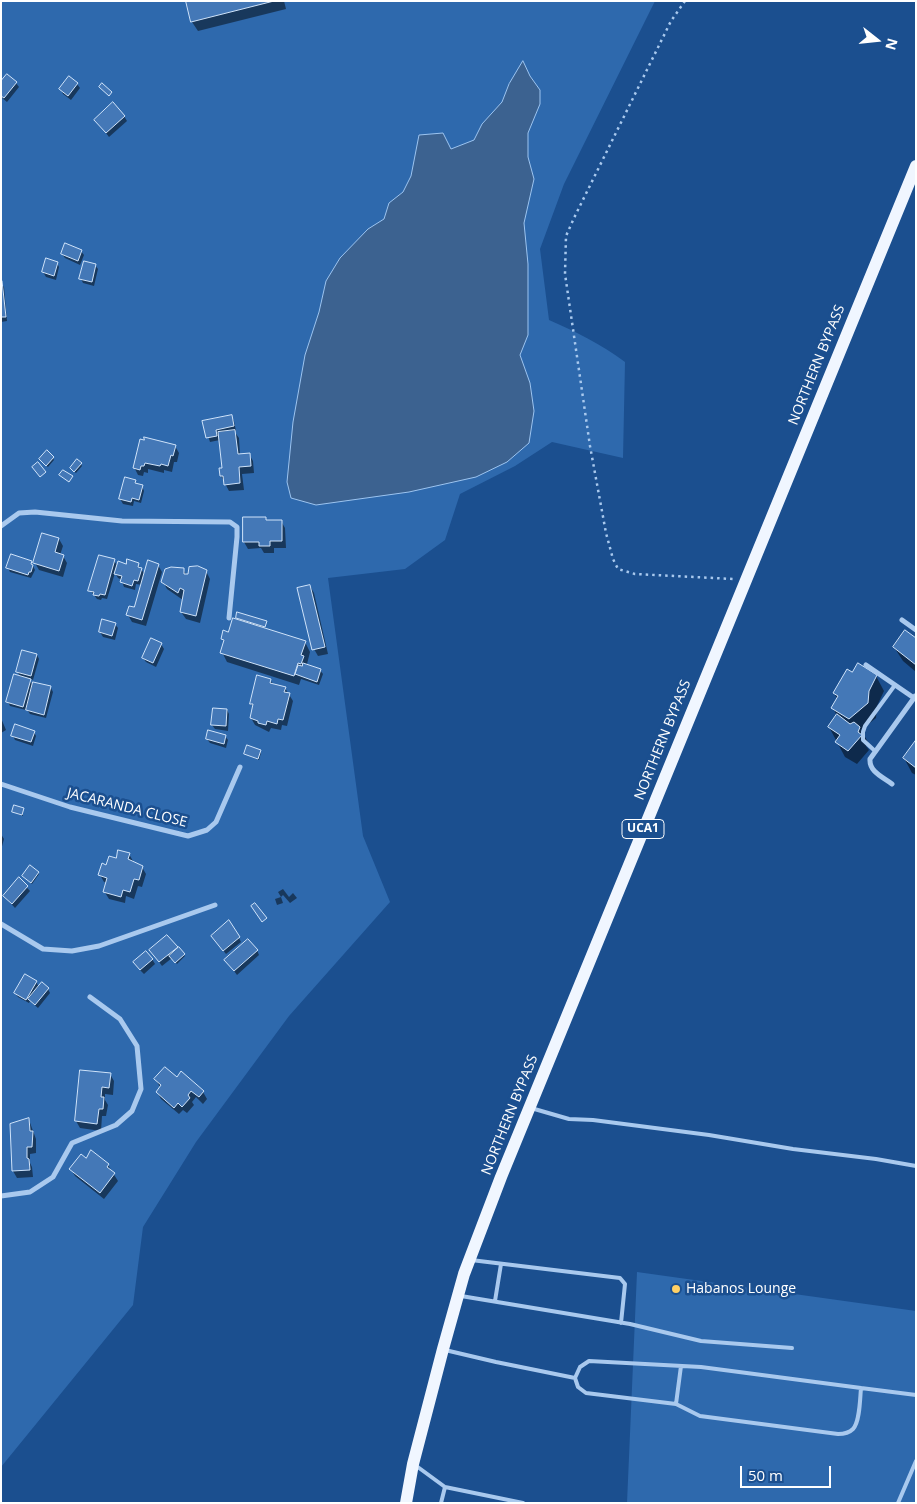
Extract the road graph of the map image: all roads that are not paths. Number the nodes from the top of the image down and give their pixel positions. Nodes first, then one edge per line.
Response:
1 (916, 166) edge
2 (1, 526) edge
3 (229, 618) dead end
4 (902, 620) dead end
5 (916, 630) edge
6 (866, 665) dead end
7 (895, 685) junction
8 (915, 697) edge
9 (875, 751) junction
10 (240, 767) dead end
11 (1, 784) edge
12 (892, 784) dead end
13 (215, 905) dead end
14 (1, 924) edge
15 (90, 997) dead end
16 (529, 1107) junction
17 (916, 1166) edge
18 (1, 1196) edge
19 (469, 1260) junction
20 (501, 1264) junction
21 (458, 1295) junction
22 (495, 1302) junction
23 (621, 1323) junction
24 (792, 1348) dead end
25 (443, 1349) junction
26 (681, 1366) junction
27 (575, 1378) junction
28 (861, 1388) junction
29 (916, 1395) edge
30 (676, 1404) junction
31 (916, 1461) edge
32 (413, 1464) junction
33 (445, 1487) junction
34 (406, 1503) edge
35 (441, 1503) edge
36 (523, 1503) edge
37 (898, 1503) edge

1 - 16 main road, NORTHERN BYPASS / UCA1
2 - 3 street
4 - 5 street
6 - 7 street
7 - 8 street
7 - 9 lane
8 - 9 street
9 - 12 street
10 - 11 street, JACARANDA CLOSE
13 - 14 street
15 - 18 street
16 - 17 lane
16 - 19 main road, NORTHERN BYPASS / UCA1
19 - 20 lane
19 - 21 main road, NORTHERN BYPASS / UCA1
20 - 22 lane
20 - 23 lane
21 - 22 lane
21 - 25 main road, NORTHERN BYPASS / UCA1
22 - 23 lane
23 - 24 lane
25 - 27 lane
25 - 32 main road, NORTHERN BYPASS / UCA1
26 - 27 lane
26 - 28 lane
26 - 30 lane
27 - 30 lane
28 - 29 lane
28 - 30 lane
31 - 37 lane
32 - 33 lane
32 - 34 main road, NORTHERN BYPASS / UCA1
33 - 35 lane
33 - 36 lane

